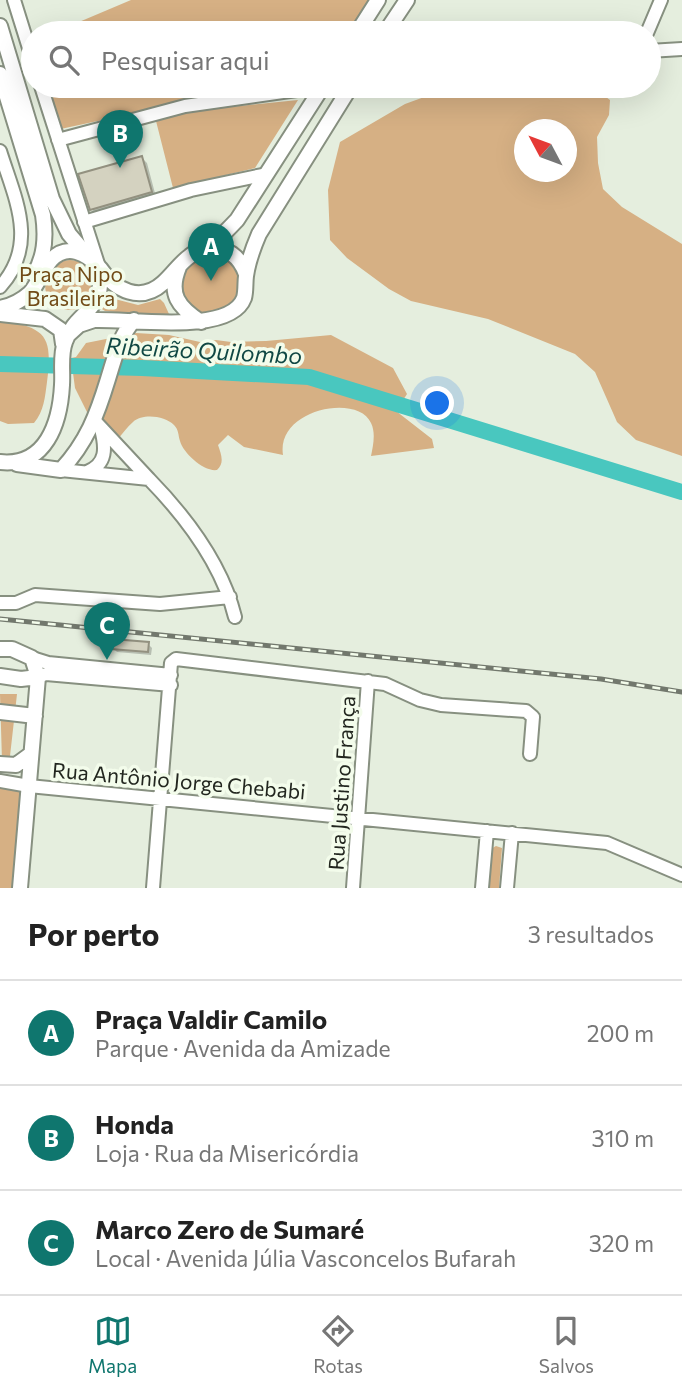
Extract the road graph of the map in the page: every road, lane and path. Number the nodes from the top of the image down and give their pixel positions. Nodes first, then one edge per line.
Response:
1 (14, 0) edge
2 (378, 0) edge
3 (407, 0) edge
4 (661, 0) edge
5 (365, 21) edge
6 (393, 21) edge
7 (652, 21) edge
8 (21, 22) edge
9 (0, 26) edge
10 (682, 49) edge
11 (661, 50) edge
12 (0, 74) edge
13 (21, 96) edge
14 (22, 98) edge
15 (45, 98) edge
16 (241, 98) edge
17 (316, 98) edge
18 (344, 98) edge
19 (58, 140) junction
20 (0, 151) edge
21 (267, 174) junction
22 (84, 222) junction
23 (208, 246) junction
24 (95, 263) junction
25 (180, 265) junction
26 (246, 274) junction
27 (0, 287) edge
28 (0, 301) edge
29 (0, 308) edge
30 (0, 314) edge
31 (134, 320) junction
32 (201, 321) junction
33 (65, 345) junction
34 (97, 424) junction
35 (6, 463) edge
36 (61, 470) junction
37 (86, 472) junction
38 (149, 479) junction
39 (230, 597) junction
40 (0, 603) edge
41 (236, 617) dead end
42 (0, 649) edge
43 (32, 658) junction
44 (0, 676) edge
45 (38, 677) junction
46 (171, 680) junction
47 (368, 681) junction
48 (0, 712) edge
49 (34, 716) junction
50 (31, 754) junction
51 (530, 754) dead end
52 (0, 764) edge
53 (0, 781) edge
54 (29, 786) junction
55 (162, 797) junction
56 (358, 817) junction
57 (487, 831) junction
58 (512, 834) junction
59 (682, 875) edge
60 (20, 888) edge
61 (153, 888) edge
62 (353, 888) edge
63 (482, 888) edge
64 (507, 888) edge

1 - 8 street
2 - 5 main road
3 - 6 main road
4 - 7 street
9 - 13 main road
10 - 11 street
12 - 28 main road
14 - 24 main road
15 - 19 street
16 - 19 street
17 - 21 main road
18 - 26 main road
19 - 22 street
20 - 27 street
21 - 22 street
21 - 23 main road
22 - 24 street
23 - 25 main road
23 - 26 main road
24 - 25 main road
24 - 29 main road
24 - 33 main road
25 - 32 main road
26 - 32 main road
30 - 33 main road
31 - 32 main road
31 - 33 main road
31 - 34 main road
33 - 35 main road
34 - 36 main road
34 - 37 street
34 - 38 street
35 - 36 main road
36 - 37 street
37 - 38 street
38 - 39 street
39 - 40 street
39 - 41 street
42 - 43 main road
43 - 45 main road
43 - 46 street
44 - 45 main road
45 - 46 street
45 - 49 main road
46 - 47 street
46 - 55 street
47 - 51 street
47 - 56 street, Rua Justino França
48 - 49 main road
49 - 50 main road
50 - 52 main road
50 - 54 main road
53 - 54 street, Rua Antônio Jorge Chebabi
54 - 55 street, Rua Antônio Jorge Chebabi
54 - 60 main road
55 - 56 street, Rua Antônio Jorge Chebabi
55 - 61 street
56 - 57 street, Rua Antônio Jorge Chebabi
56 - 62 street, Rua Justino França
57 - 58 street, Rua Antônio Jorge Chebabi
57 - 63 street
58 - 59 street, Rua Antônio Jorge Chebabi
58 - 64 street

